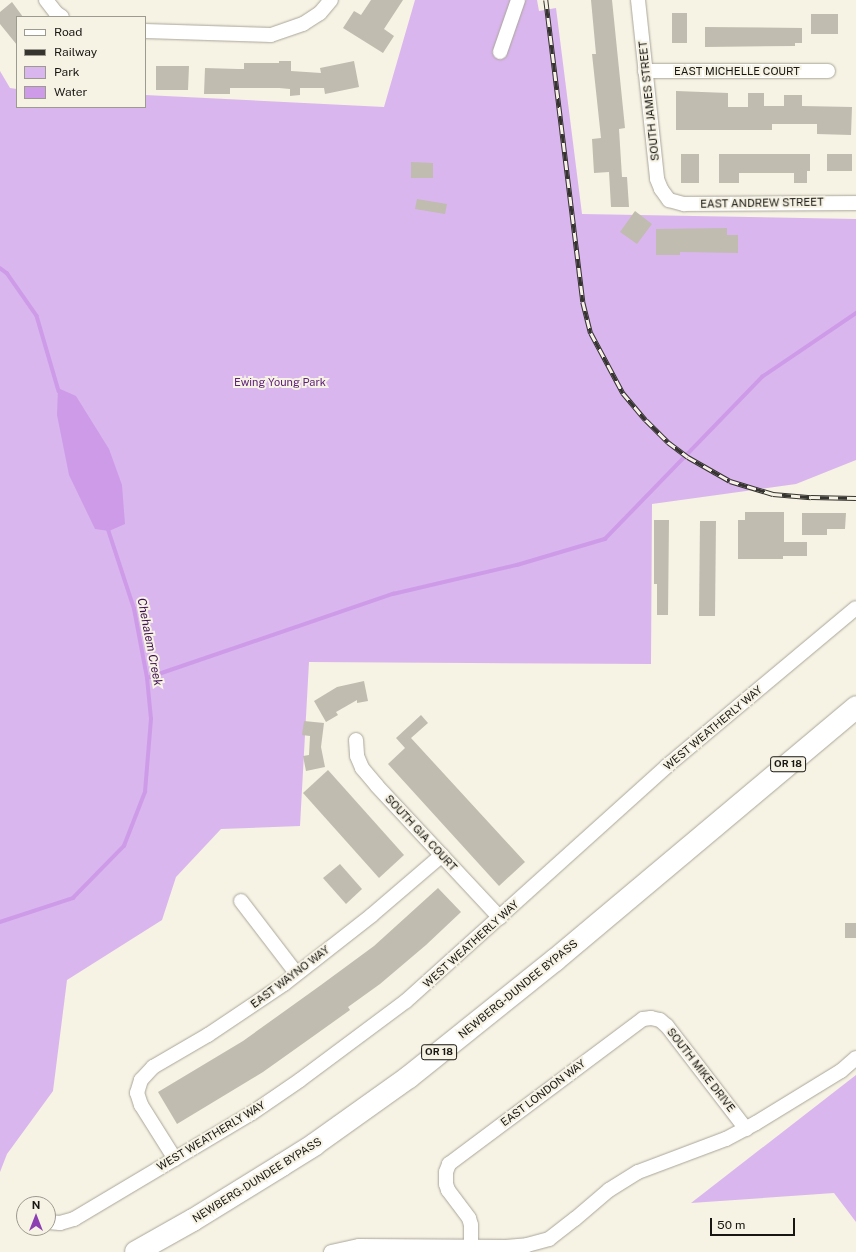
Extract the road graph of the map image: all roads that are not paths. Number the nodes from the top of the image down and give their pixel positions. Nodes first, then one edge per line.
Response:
1 (46, 0) edge
2 (332, 0) edge
3 (518, 0) edge
4 (638, 0) edge
5 (60, 16) edge
6 (146, 31) edge
7 (500, 52) dead end
8 (828, 70) dead end
9 (645, 71) junction
10 (669, 200) joint
11 (856, 202) edge
12 (856, 608) edge
13 (856, 707) edge
14 (356, 740) dead end
15 (442, 855) junction
16 (241, 901) dead end
17 (500, 918) junction
18 (296, 973) junction
19 (651, 1018) joint
20 (856, 1058) edge
21 (746, 1129) junction
22 (175, 1159) junction
23 (56, 1223) edge
24 (471, 1246) junction
25 (136, 1252) edge
26 (331, 1252) edge

1 - 5 street
2 - 6 street
3 - 7 street
4 - 9 street, SOUTH JAMES STREET
8 - 9 street, EAST MICHELLE COURT
9 - 10 street, SOUTH JAMES STREET
10 - 11 street, EAST ANDREW STREET
12 - 17 street, WEST WEATHERLY WAY
13 - 25 highway, NEWBERG-DUNDEE BYPASS / OR 18
14 - 15 street, SOUTH GIA COURT
15 - 17 street, SOUTH GIA COURT
15 - 18 street, EAST WAYNO WAY
16 - 18 street
17 - 22 street, WEST WEATHERLY WAY
18 - 22 street, EAST WAYNO WAY
19 - 21 street, SOUTH MIKE DRIVE
19 - 24 street, EAST LONDON WAY
20 - 21 street
21 - 24 street
22 - 23 street, WEST WEATHERLY WAY
24 - 26 street

